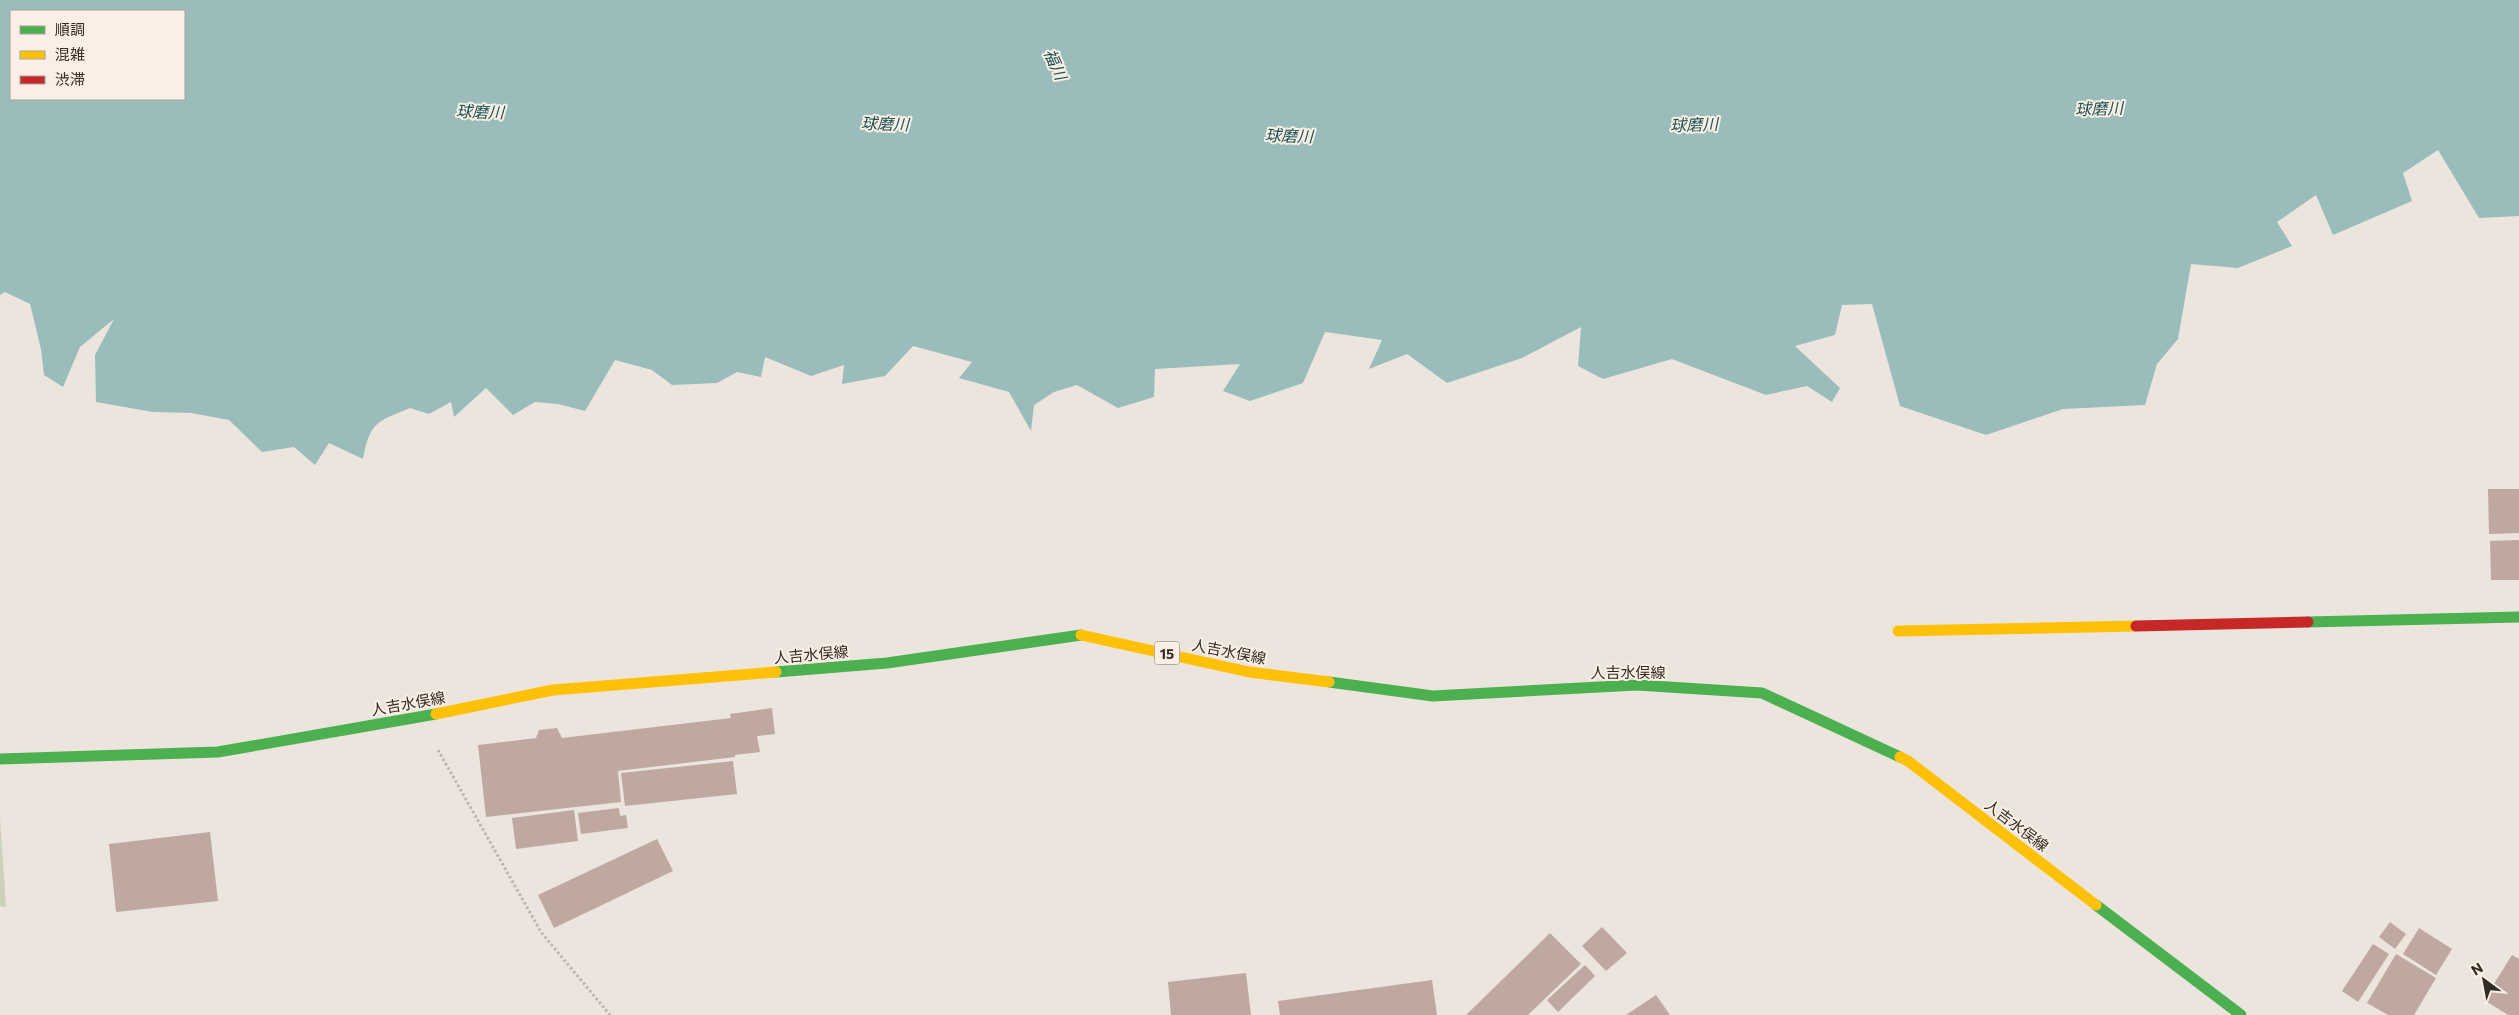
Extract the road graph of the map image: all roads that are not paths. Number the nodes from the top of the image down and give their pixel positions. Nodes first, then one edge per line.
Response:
1 (2519, 617) edge
2 (1898, 631) dead end
3 (0, 759) edge
4 (2241, 1015) edge

1 - 2 main road
3 - 4 main road, 人吉水俣線 / 15

